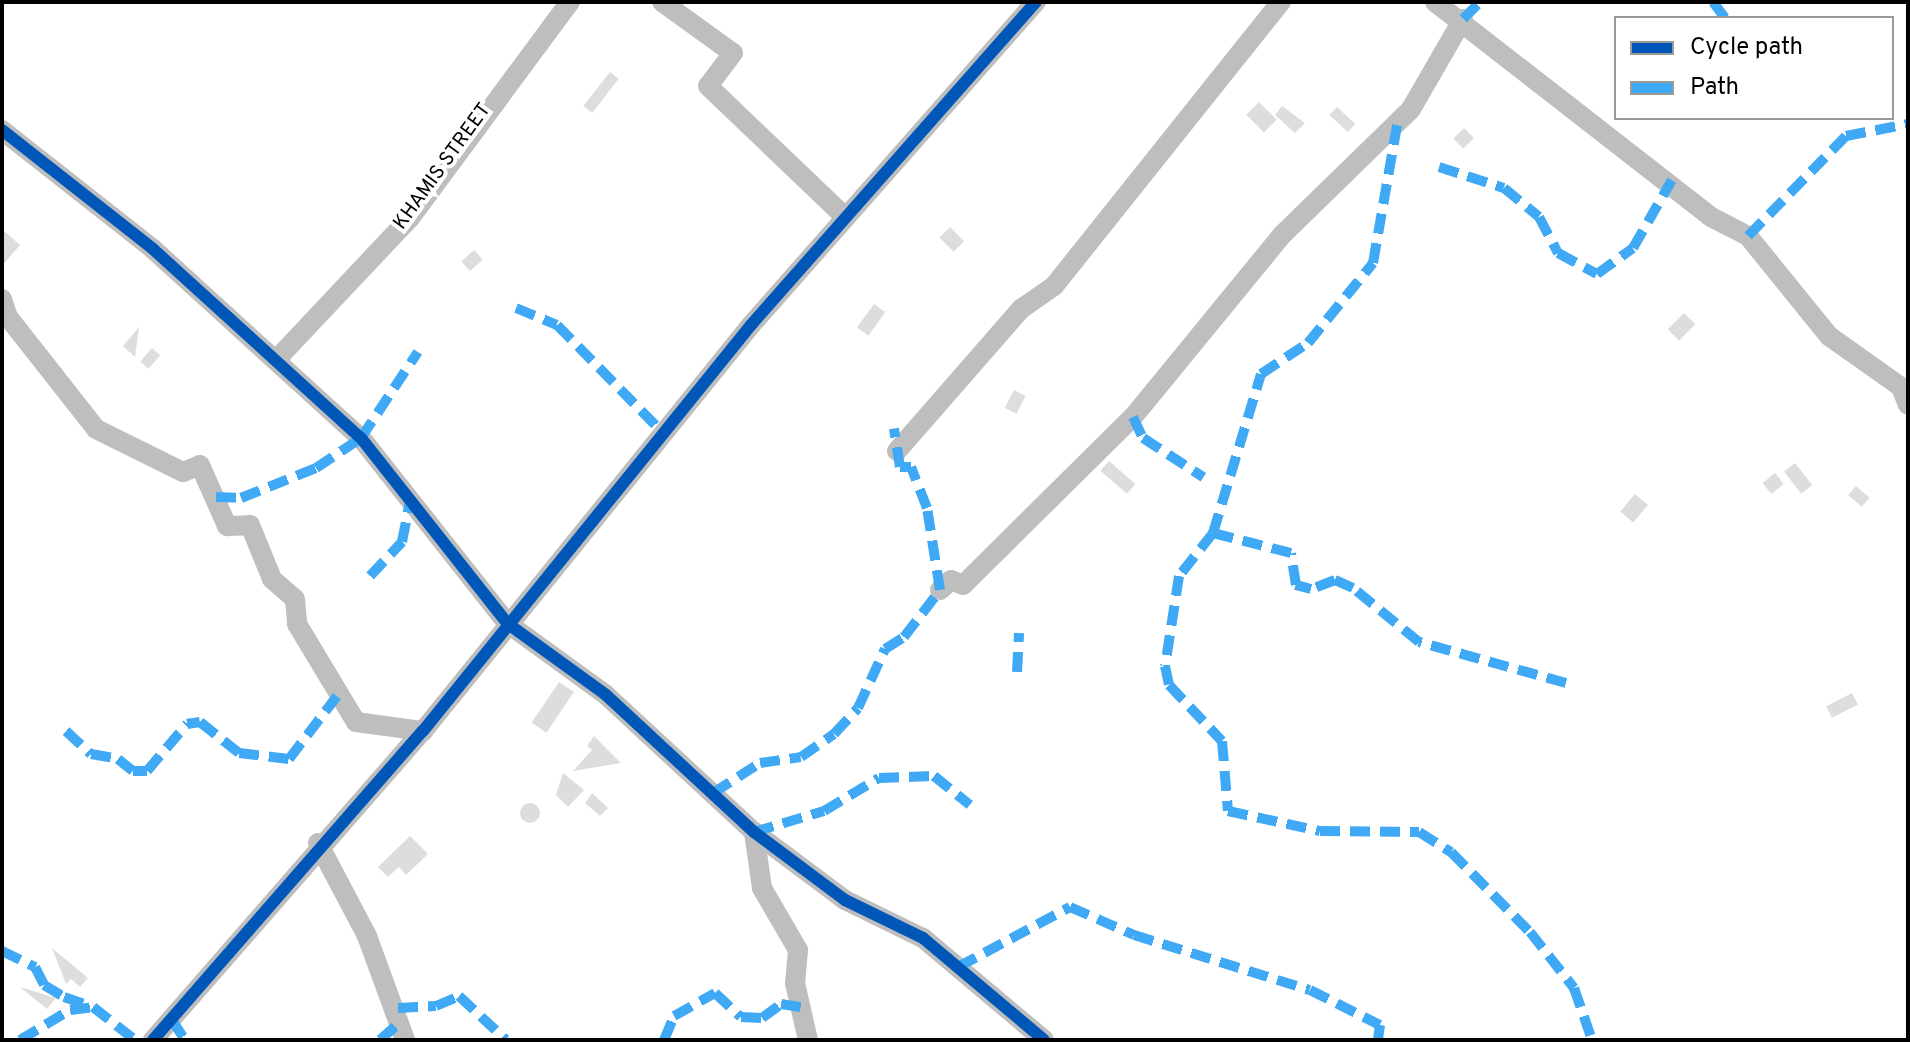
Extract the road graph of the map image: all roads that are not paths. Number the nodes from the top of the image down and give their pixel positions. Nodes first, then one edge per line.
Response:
1 (570, 2) edge
2 (662, 2) edge
3 (1036, 2) edge
4 (1281, 2) edge
5 (1435, 2) edge
6 (1463, 19) junction
7 (2, 130) edge
8 (845, 217) junction
9 (2, 299) edge
10 (276, 360) junction
11 (1908, 405) edge
12 (897, 451) dead end
13 (940, 590) dead end
14 (507, 623) junction
15 (423, 731) junction
16 (754, 832) junction
17 (318, 843) junction
18 (153, 1040) edge
19 (405, 1040) edge
20 (808, 1040) edge
21 (1044, 1040) edge

1 - 10 street, KHAMIS STREET
2 - 8 street
3 - 8 street
4 - 12 street
5 - 6 street
6 - 11 street
6 - 13 street
7 - 10 street
8 - 14 street
9 - 15 street
10 - 14 street
14 - 15 street
14 - 16 street
15 - 17 street
16 - 20 street
16 - 21 street
17 - 18 street
17 - 19 street

